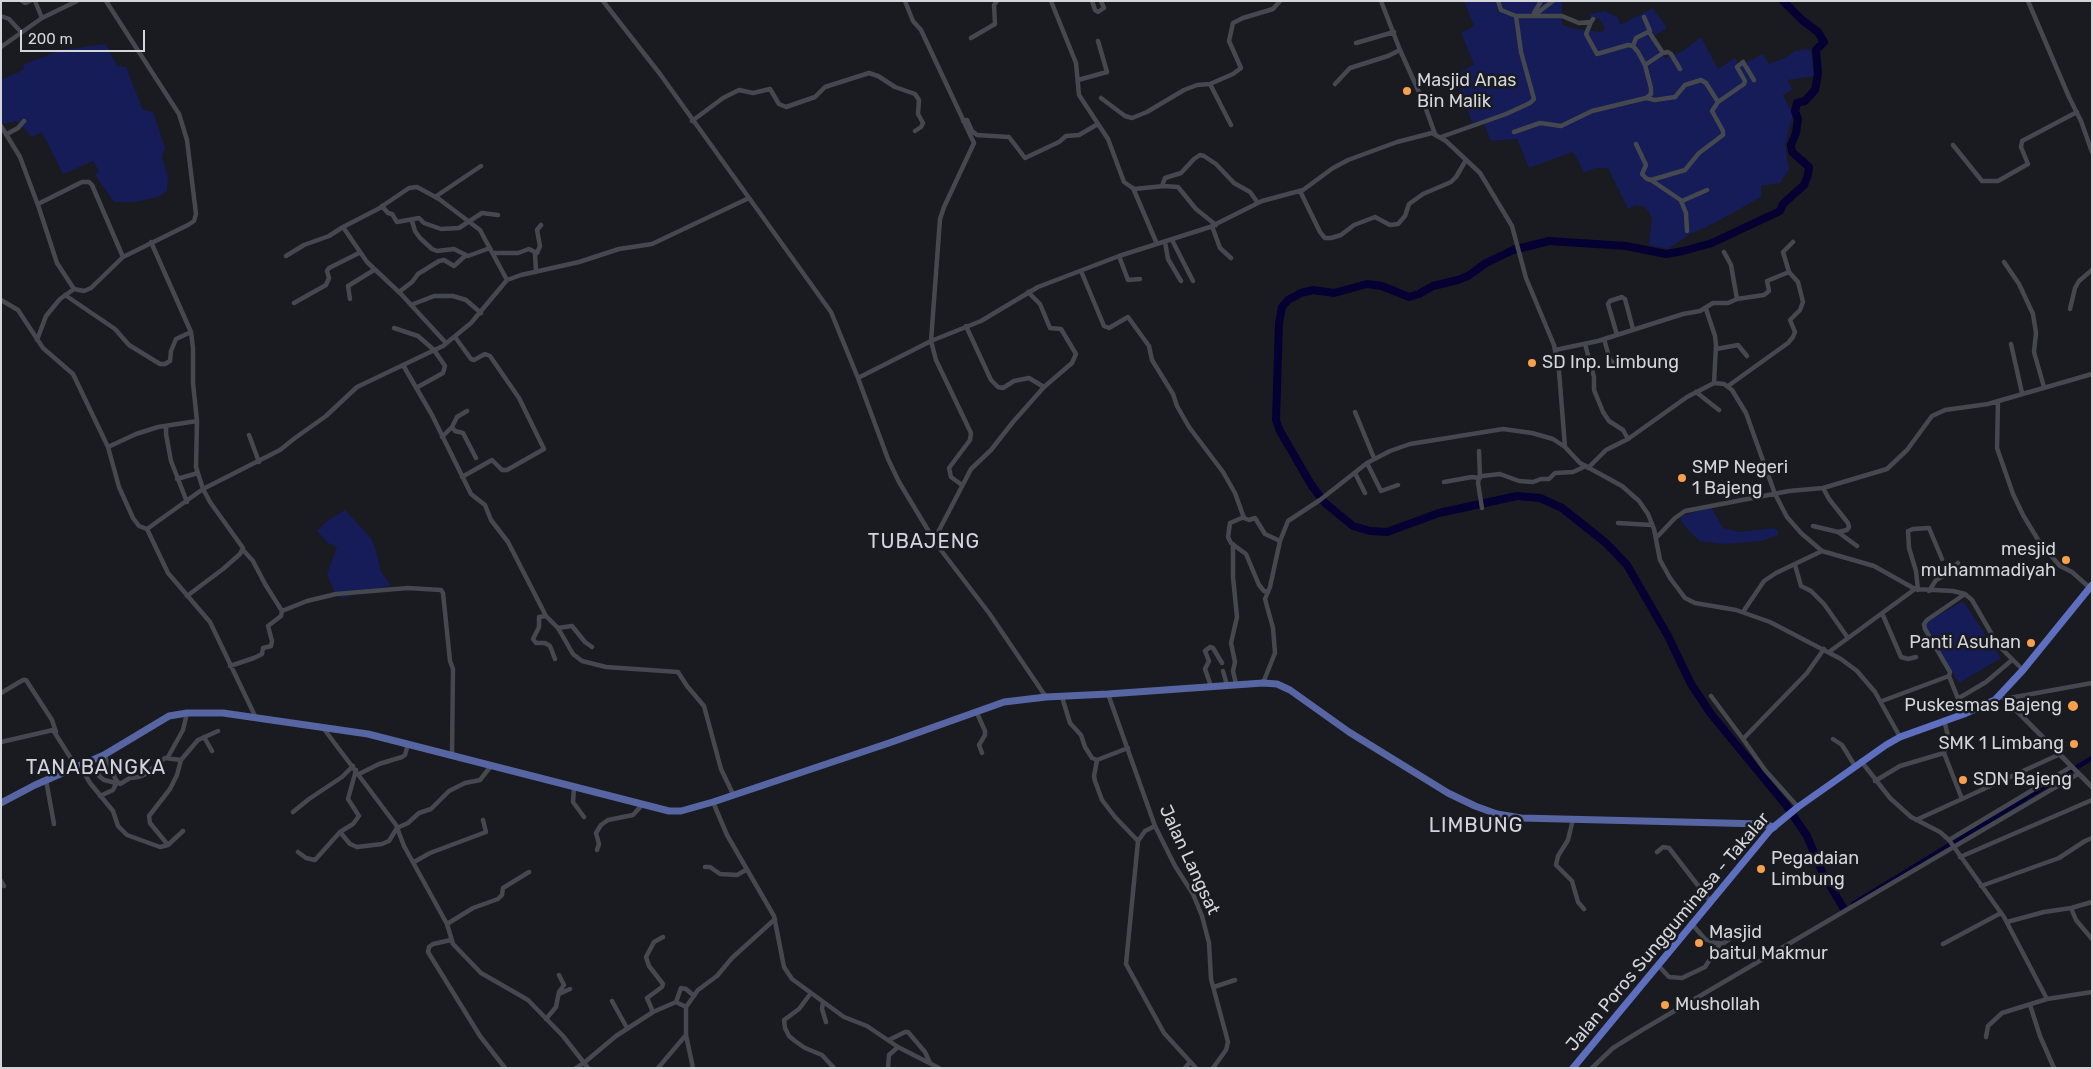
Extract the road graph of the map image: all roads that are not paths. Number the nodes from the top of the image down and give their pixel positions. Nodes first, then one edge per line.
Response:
1 (22, 1) edge
2 (30, 1) edge
3 (35, 1) edge
4 (77, 1) edge
5 (106, 1) edge
6 (603, 1) edge
7 (905, 1) edge
8 (997, 1) edge
9 (1052, 1) edge
10 (1092, 1) edge
11 (1101, 1) edge
12 (1280, 1) edge
13 (1381, 1) edge
14 (1498, 1) edge
15 (1541, 1) edge
16 (1553, 1) edge
17 (2028, 1) edge
18 (70, 3) edge
19 (1534, 15) junction
20 (1, 16) edge
21 (1516, 16) junction
22 (1644, 17) dead end
23 (42, 18) junction
24 (21, 32) junction
25 (1394, 32) junction
26 (1650, 32) junction
27 (971, 38) dead end
28 (1098, 41) dead end
29 (1356, 43) dead end
30 (1632, 46) junction
31 (1, 47) edge
32 (1400, 50) junction
33 (1663, 53) junction
34 (1645, 65) junction
35 (1680, 69) dead end
36 (1078, 80) junction
37 (1754, 80) dead end
38 (1210, 84) junction
39 (1335, 84) dead end
40 (1101, 98) dead end
41 (1646, 98) junction
42 (1718, 102) junction
43 (2077, 112) junction
44 (692, 121) junction
45 (964, 121) junction
46 (24, 122) dead end
47 (1098, 124) junction
48 (1231, 124) dead end
49 (1, 126) edge
50 (915, 131) dead end
51 (1514, 132) dead end
52 (7, 134) junction
53 (1435, 134) junction
54 (1441, 137) junction
55 (1636, 144) dead end
56 (1953, 145) dead end
57 (2091, 148) edge
58 (1466, 160) junction
59 (481, 166) dead end
60 (1651, 180) junction
61 (1162, 186) junction
62 (1133, 188) junction
63 (1707, 190) dead end
64 (1300, 191) junction
65 (435, 197) junction
66 (749, 198) junction
67 (1681, 201) junction
68 (1258, 203) junction
69 (38, 204) junction
70 (382, 206) junction
71 (498, 215) dead end
72 (412, 220) junction
73 (469, 222) junction
74 (541, 225) dead end
75 (1214, 226) junction
76 (343, 227) junction
77 (1687, 231) dead end
78 (1172, 240) junction
79 (150, 242) junction
80 (1165, 242) junction
81 (1793, 242) dead end
82 (1157, 244) junction
83 (490, 248) junction
84 (1724, 252) dead end
85 (359, 253) junction
86 (493, 253) junction
87 (535, 253) junction
88 (286, 256) dead end
89 (465, 256) junction
90 (1119, 256) junction
91 (123, 257) junction
92 (1231, 258) dead end
93 (2004, 262) dead end
94 (374, 270) junction
95 (2092, 270) edge
96 (1081, 271) junction
97 (536, 272) junction
98 (1789, 272) junction
99 (1140, 279) dead end
100 (507, 280) junction
101 (1181, 281) dead end
102 (1193, 281) dead end
103 (74, 289) junction
104 (398, 292) junction
105 (1028, 292) junction
106 (66, 295) junction
107 (350, 299) dead end
108 (1737, 299) junction
109 (1, 300) edge
110 (294, 303) dead end
111 (411, 305) junction
112 (2070, 308) dead end
113 (1706, 309) junction
114 (481, 313) junction
115 (966, 326) junction
116 (394, 328) dead end
117 (1633, 329) junction
118 (191, 332) junction
119 (1617, 334) junction
120 (455, 337) junction
121 (1604, 339) junction
122 (37, 340) junction
123 (931, 341) junction
124 (446, 344) junction
125 (1585, 344) junction
126 (2011, 344) dead end
127 (1716, 349) junction
128 (434, 350) junction
129 (1555, 350) junction
130 (1747, 356) dead end
131 (404, 365) junction
132 (1626, 365) dead end
133 (2092, 374) edge
134 (858, 378) junction
135 (1714, 383) junction
136 (1728, 386) junction
137 (1044, 387) junction
138 (2044, 387) junction
139 (416, 388) junction
140 (1696, 392) junction
141 (2022, 393) junction
142 (1998, 401) junction
143 (1719, 410) dead end
144 (467, 411) dead end
145 (1355, 412) dead end
146 (197, 421) junction
147 (166, 426) junction
148 (452, 427) junction
149 (248, 435) dead end
150 (442, 437) junction
151 (1628, 439) junction
152 (108, 447) junction
153 (1565, 447) junction
154 (1479, 451) dead end
155 (476, 458) dead end
156 (1374, 458) junction
157 (259, 462) junction
158 (1367, 463) junction
159 (1587, 467) junction
160 (198, 473) junction
161 (1355, 473) junction
162 (462, 477) junction
163 (1479, 478) junction
164 (178, 479) junction
165 (1444, 482) dead end
166 (1398, 485) dead end
167 (962, 486) junction
168 (1823, 488) junction
169 (203, 490) junction
170 (1365, 493) dead end
171 (1775, 494) junction
172 (187, 502) junction
173 (1482, 507) dead end
174 (1244, 517) junction
175 (1618, 523) dead end
176 (1652, 525) junction
177 (1813, 526) dead end
178 (147, 529) junction
179 (1838, 532) junction
180 (1656, 538) junction
181 (934, 540) junction
182 (1280, 541) junction
183 (1233, 544) junction
184 (1857, 546) dead end
185 (243, 550) junction
186 (1822, 551) junction
187 (1942, 559) dead end
188 (1958, 564) dead end
189 (1795, 565) junction
190 (2091, 586) edge
191 (1916, 589) junction
192 (1930, 591) junction
193 (1268, 592) junction
194 (1965, 594) junction
195 (187, 596) junction
196 (282, 611) junction
197 (1743, 612) junction
198 (1882, 613) junction
199 (546, 616) junction
200 (558, 628) junction
201 (1848, 638) junction
202 (592, 647) dead end
203 (1824, 649) junction
204 (1829, 652) junction
205 (1916, 657) dead end
206 (555, 659) dead end
207 (2012, 660) junction
208 (1222, 663) dead end
209 (230, 666) junction
210 (2023, 670) junction
211 (1222, 671) dead end
212 (1949, 676) junction
213 (1263, 683) junction
214 (2092, 683) edge
215 (1236, 684) junction
216 (1227, 685) junction
217 (1211, 686) junction
218 (1, 693) edge
219 (1108, 694) junction
220 (1711, 696) dead end
221 (1046, 697) junction
222 (1062, 697) junction
223 (2002, 697) junction
224 (1959, 698) junction
225 (1882, 701) junction
226 (976, 712) junction
227 (187, 713) junction
228 (1964, 714) junction
229 (256, 718) junction
230 (1944, 720) junction
231 (324, 729) junction
232 (218, 731) dead end
233 (56, 732) junction
234 (1900, 736) junction
235 (204, 737) junction
236 (1743, 739) junction
237 (1833, 739) dead end
238 (1, 742) edge
239 (408, 744) junction
240 (1128, 748) junction
241 (212, 751) dead end
242 (982, 753) dead end
243 (1944, 753) junction
244 (104, 754) junction
245 (2058, 754) junction
246 (452, 755) junction
247 (168, 757) junction
248 (181, 760) junction
249 (1097, 760) junction
250 (106, 762) junction
251 (1858, 763) junction
252 (491, 766) junction
253 (79, 767) junction
254 (356, 770) junction
255 (2075, 771) junction
256 (46, 780) junction
257 (1875, 781) junction
258 (116, 783) junction
259 (2092, 787) edge
260 (574, 788) junction
261 (733, 794) junction
262 (100, 796) junction
263 (1962, 799) junction
264 (2092, 800) edge
265 (713, 802) junction
266 (1, 803) edge
267 (642, 805) junction
268 (1794, 810) junction
269 (293, 812) dead end
270 (584, 818) dead end
271 (1574, 819) junction
272 (483, 820) dead end
273 (1916, 820) junction
274 (54, 824) dead end
275 (1155, 826) junction
276 (1774, 826) junction
277 (398, 828) junction
278 (183, 831) dead end
279 (340, 832) junction
280 (2092, 838) edge
281 (1138, 841) junction
282 (1951, 844) junction
283 (168, 845) junction
284 (597, 850) dead end
285 (298, 852) dead end
286 (1657, 852) dead end
287 (1960, 857) junction
288 (414, 862) junction
289 (705, 867) dead end
290 (746, 870) junction
291 (529, 872) dead end
292 (1981, 886) junction
293 (1710, 901) junction
294 (2092, 902) edge
295 (2071, 908) junction
296 (1584, 909) dead end
297 (2001, 913) junction
298 (775, 919) junction
299 (2007, 922) junction
300 (1692, 923) junction
301 (446, 924) junction
302 (1758, 935) dead end
303 (663, 937) dead end
304 (2092, 939) edge
305 (450, 940) junction
306 (1720, 944) junction
307 (1943, 944) dead end
308 (1658, 965) junction
309 (558, 975) dead end
310 (1235, 980) dead end
311 (1214, 987) junction
312 (570, 989) dead end
313 (2092, 992) edge
314 (811, 993) junction
315 (559, 994) junction
316 (694, 996) junction
317 (2047, 999) junction
318 (612, 1001) dead end
319 (676, 1002) junction
320 (823, 1002) junction
321 (2030, 1005) junction
322 (686, 1007) junction
323 (822, 1010) junction
324 (653, 1012) junction
325 (815, 1012) dead end
326 (546, 1019) junction
327 (826, 1022) dead end
328 (627, 1028) junction
329 (686, 1035) junction
330 (1986, 1037) dead end
331 (890, 1040) junction
332 (898, 1047) junction
333 (585, 1062) junction
334 (1190, 1062) junction
335 (930, 1063) junction
336 (505, 1068) edge
337 (576, 1068) edge
338 (588, 1068) edge
339 (658, 1068) edge
340 (693, 1068) edge
341 (834, 1068) edge
342 (888, 1068) edge
343 (940, 1068) edge
344 (1185, 1068) edge
345 (1196, 1068) edge
346 (1213, 1068) edge
347 (1573, 1068) edge
348 (1592, 1068) edge
349 (2054, 1068) edge

1 - 2 street
3 - 23 street
4 - 18 street
5 - 79 street
6 - 44 street
7 - 45 street
8 - 27 street
9 - 36 street
10 - 11 street
12 - 38 street
13 - 25 street
14 - 21 street
15 - 19 street
16 - 19 street
17 - 43 street
18 - 23 street
19 - 21 street
19 - 30 street
20 - 24 street
21 - 54 street
22 - 26 street
23 - 24 street
24 - 31 street
25 - 29 street
25 - 32 street
26 - 30 street
26 - 33 street
28 - 36 street
30 - 34 street
32 - 39 street
32 - 53 street
33 - 34 street
33 - 35 street
34 - 41 street
36 - 47 street
37 - 42 street
38 - 40 street
38 - 48 street
41 - 42 street
41 - 51 street
42 - 60 street
43 - 56 street
43 - 57 street
44 - 50 street
44 - 66 street
45 - 47 street
45 - 123 street
46 - 52 street
47 - 62 street
49 - 52 street
52 - 69 street
53 - 54 street
53 - 64 street
54 - 58 street
55 - 60 street
58 - 64 street
58 - 129 street
59 - 65 street
60 - 67 street
61 - 62 street
61 - 68 street
61 - 75 street
62 - 82 street
63 - 67 street
64 - 68 street
65 - 70 street
65 - 73 street
66 - 97 street
66 - 134 street
67 - 77 street
68 - 75 street
69 - 91 street
69 - 103 street
70 - 72 street
70 - 76 street
71 - 73 street
72 - 73 street
72 - 89 street
73 - 83 street
74 - 87 street
75 - 78 street
75 - 92 street
76 - 85 street
76 - 88 street
78 - 80 street
78 - 102 street
79 - 91 street
79 - 118 street
80 - 82 street
80 - 101 street
81 - 98 street
82 - 90 street
83 - 86 street
83 - 89 street
84 - 108 street
85 - 94 street
85 - 110 street
86 - 87 street
86 - 100 street
87 - 97 street
89 - 104 street
90 - 96 street
90 - 99 street
91 - 103 street
93 - 138 street
94 - 104 street
94 - 107 street
95 - 112 street
96 - 105 street
96 - 174 street
97 - 100 street
98 - 108 street
98 - 136 street
100 - 114 street
103 - 106 street
104 - 111 street
105 - 115 street
105 - 137 street
106 - 118 street
106 - 122 street
108 - 113 street
109 - 122 street
111 - 114 street
111 - 124 street
113 - 117 street
113 - 127 street
114 - 120 street
115 - 123 street
115 - 137 street
116 - 128 street
117 - 119 street
117 - 119 street
118 - 146 street
119 - 121 street
120 - 124 street
120 - 162 street
121 - 125 street
121 - 132 street
122 - 152 street
123 - 134 street
123 - 167 street
124 - 128 street
125 - 129 street
125 - 151 street
126 - 141 street
127 - 130 street
127 - 135 street
128 - 131 street
128 - 139 street
129 - 153 street
131 - 139 street
131 - 157 street
133 - 138 street
134 - 181 street
135 - 136 street
135 - 140 street
136 - 171 street
137 - 167 street
138 - 141 street
139 - 150 street
140 - 143 street
140 - 151 street
141 - 142 street
142 - 168 street
142 - 190 street
144 - 148 street
145 - 156 street
146 - 147 street
146 - 160 street
147 - 152 street
147 - 164 street
148 - 150 street
148 - 155 street
149 - 157 street
150 - 162 street
151 - 159 street
152 - 178 street
153 - 156 street
153 - 159 street
154 - 163 street
156 - 158 street
157 - 169 street
158 - 161 street
158 - 166 street
159 - 163 street
159 - 176 street
160 - 164 street
160 - 169 street
161 - 170 street
161 - 182 street
162 - 199 street
163 - 165 street
163 - 173 street
164 - 172 street
167 - 181 street
168 - 171 street
168 - 179 street
169 - 172 street
169 - 185 street
171 - 180 street
171 - 186 street
172 - 178 street
174 - 182 street
174 - 183 street
175 - 176 street
176 - 180 street
177 - 179 street
178 - 195 street
179 - 184 street
180 - 197 street
181 - 221 street
182 - 193 street
183 - 193 street
183 - 215 street
185 - 195 street
185 - 196 street
186 - 189 street
186 - 191 street
187 - 191 street
188 - 192 street
189 - 197 street
189 - 201 street
190 - 210 highway, Jalan Poros Sungguminasa - Takalar
191 - 192 street
191 - 198 street
192 - 194 street
193 - 213 street
194 - 207 street
194 - 212 street
195 - 209 street
196 - 209 street
196 - 246 street
197 - 203 street
198 - 201 street
198 - 205 street
199 - 200 street
199 - 206 street
200 - 202 street
200 - 261 street
201 - 204 street
203 - 204 street
203 - 236 street
204 - 225 street
207 - 210 street
207 - 224 street
208 - 217 street
209 - 229 street
210 - 223 highway, Jalan Poros Sungguminasa - Takalar
211 - 216 street
212 - 224 street
212 - 225 street
213 - 215 main road
213 - 271 main road
214 - 223 street
215 - 216 main road
216 - 217 main road
217 - 219 main road
218 - 233 street
219 - 222 main road
219 - 240 street, Jalan Langsat
220 - 236 street
221 - 222 main road
221 - 226 main road
222 - 249 street
223 - 228 highway, Jalan Poros Sungguminasa - Takalar
223 - 245 street
224 - 228 street
225 - 234 street
226 - 242 street
226 - 261 main road
227 - 229 main road
227 - 244 main road
227 - 247 street
228 - 230 highway, Jalan Poros Sungguminasa - Takalar
229 - 231 main road
230 - 234 highway, Jalan Poros Sungguminasa - Takalar
230 - 243 street
231 - 239 main road
231 - 254 street
232 - 235 street
233 - 238 street
233 - 253 street
234 - 251 highway, Jalan Poros Sungguminasa - Takalar
235 - 241 street
235 - 248 street
236 - 268 street
237 - 251 street
239 - 246 main road
239 - 254 street
240 - 249 street
240 - 275 street, Jalan Langsat
243 - 257 street
243 - 263 street
244 - 250 street
244 - 253 main road
245 - 255 street
245 - 263 street
246 - 252 main road
247 - 248 street
247 - 258 street
248 - 283 street
249 - 281 street
250 - 258 street
250 - 258 street
251 - 257 street
251 - 268 highway, Jalan Poros Sungguminasa - Takalar
252 - 260 main road
252 - 277 street
253 - 256 main road
253 - 262 street
254 - 269 street
254 - 277 street
254 - 279 street
255 - 259 street
255 - 282 street
255 - 282 street
256 - 266 main road
256 - 274 street
257 - 273 street
258 - 262 street
260 - 267 main road
260 - 270 street
261 - 265 main road
262 - 283 street
263 - 273 street
264 - 287 street
265 - 267 main road
265 - 290 street
267 - 284 street
268 - 276 highway, Jalan Poros Sungguminasa - Takalar
271 - 276 main road
271 - 296 street
272 - 288 street
273 - 282 street
275 - 281 street
275 - 311 street, Jalan Langsat
276 - 293 highway, Jalan Poros Sungguminasa - Takalar
277 - 279 street
277 - 288 street
278 - 283 street
279 - 285 street
280 - 292 street
281 - 334 street
282 - 287 street
282 - 348 street
286 - 293 street
287 - 292 street
288 - 301 street
289 - 290 street
290 - 298 street
291 - 301 street
292 - 297 street
293 - 300 highway, Jalan Poros Sungguminasa - Takalar
294 - 295 street
295 - 299 street
295 - 304 street
297 - 299 street
297 - 307 street
298 - 314 street
298 - 316 street
299 - 317 street
300 - 306 street
300 - 308 highway, Jalan Poros Sungguminasa - Takalar
301 - 305 street
302 - 306 street
303 - 324 street
305 - 326 street
305 - 336 street
306 - 308 street
308 - 347 highway, Jalan Poros Sungguminasa - Takalar
309 - 315 street
310 - 311 street
311 - 346 street, Jalan Langsat
312 - 315 street
313 - 317 street
314 - 320 street
314 - 341 street
315 - 326 street
316 - 319 street
316 - 322 street
317 - 321 street
318 - 328 street
319 - 322 street
319 - 324 street
320 - 323 street
320 - 331 street
321 - 330 street
321 - 349 street
322 - 329 street
323 - 325 street
323 - 327 street
324 - 328 street
326 - 333 street
328 - 333 street
329 - 339 street
329 - 340 street
331 - 332 street
331 - 335 street
332 - 335 street
332 - 342 street
333 - 337 street
333 - 338 street
334 - 344 street
334 - 345 street
335 - 343 street

